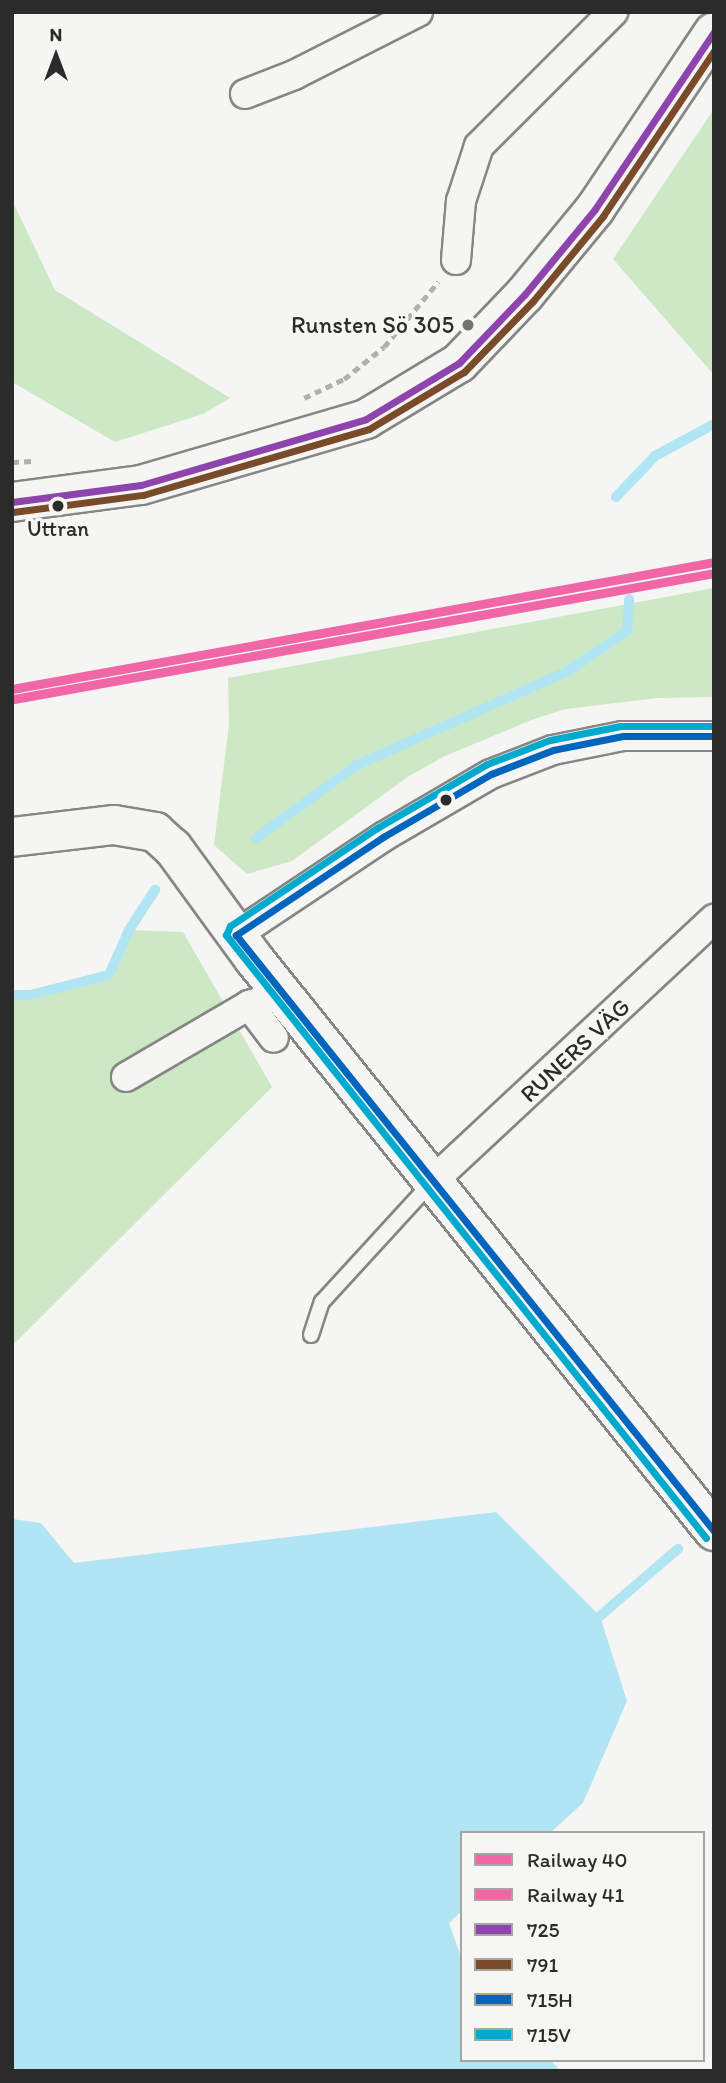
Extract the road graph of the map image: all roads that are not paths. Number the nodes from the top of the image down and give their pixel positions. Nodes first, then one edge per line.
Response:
1 (418, 12) edge
2 (613, 12) edge
3 (714, 32) edge
4 (245, 94) dead end
5 (456, 260) road end
6 (12, 502) edge
7 (714, 736) edge
8 (12, 837) edge
9 (714, 919) edge
10 (236, 935) junction
11 (266, 999) junction
12 (274, 1038) dead end
13 (125, 1077) dead end
14 (434, 1180) junction
15 (311, 1335) dead end
16 (714, 1531) edge

1 - 4 street
2 - 5 street
3 - 6 street
7 - 10 street
8 - 10 street
9 - 14 street, RUNERS VÄG
10 - 11 street
11 - 12 street
11 - 13 street
11 - 14 street
14 - 15 lane
14 - 16 street

